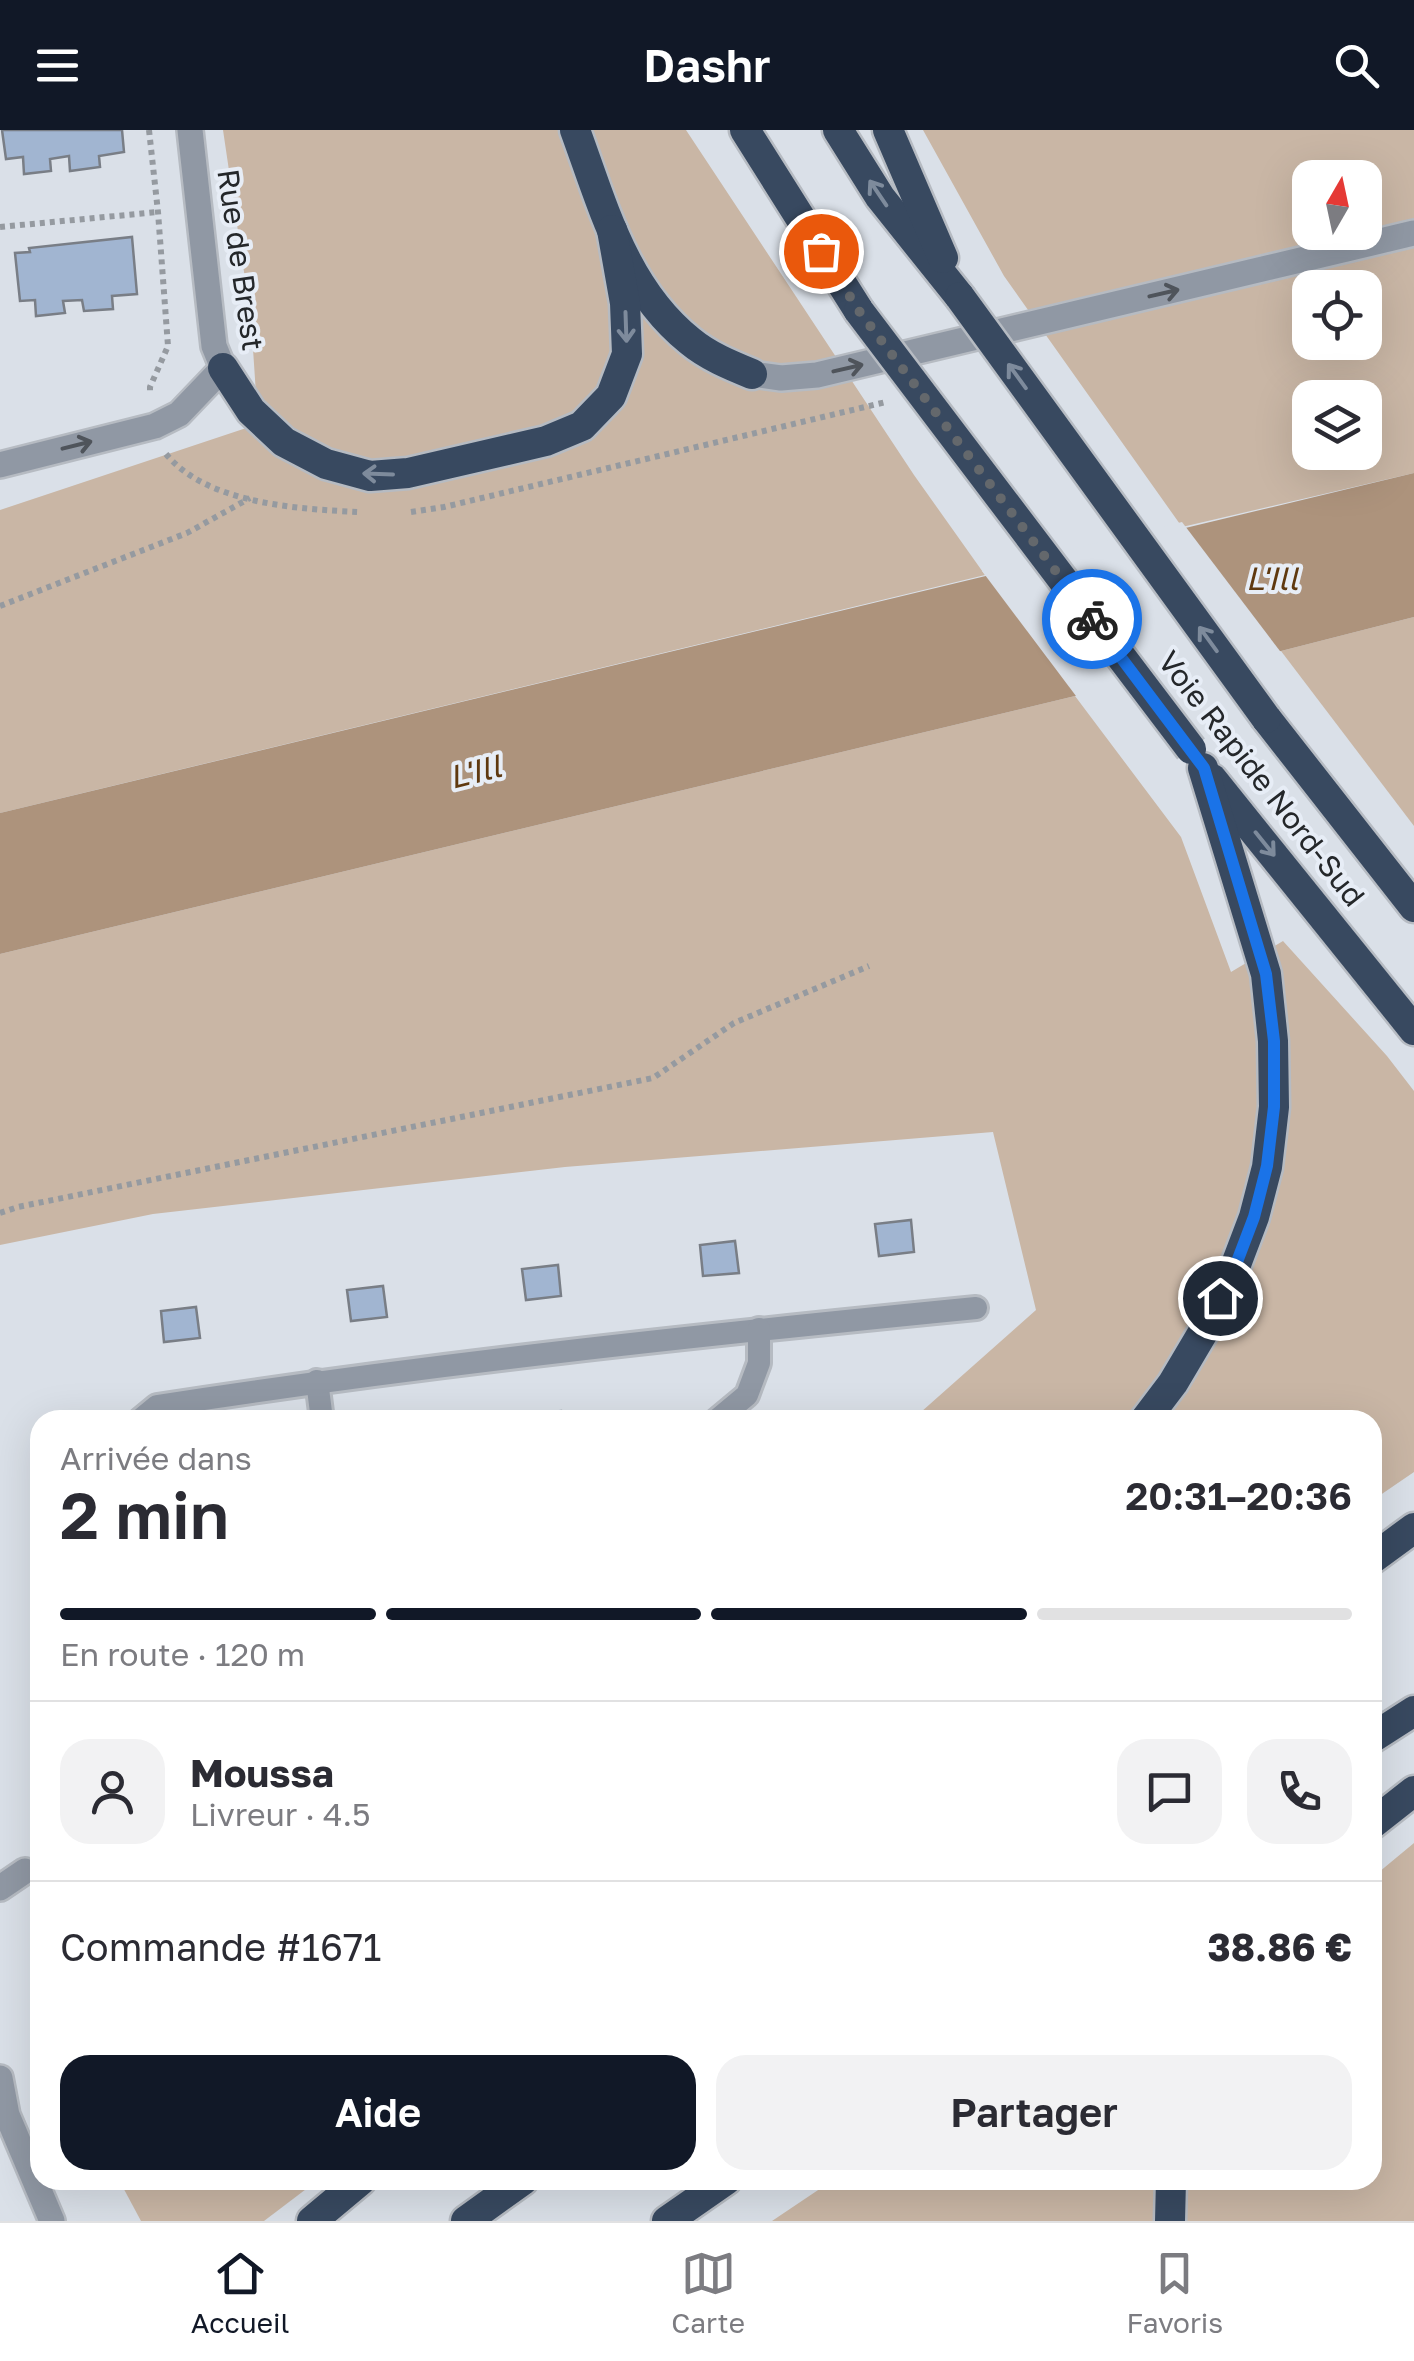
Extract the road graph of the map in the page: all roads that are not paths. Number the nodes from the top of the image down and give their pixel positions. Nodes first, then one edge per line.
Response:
1 (190, 130) edge
2 (575, 130) edge
3 (744, 130) edge
4 (838, 130) edge
5 (888, 130) edge
6 (612, 230) junction
7 (1414, 234) edge
8 (960, 297) junction
9 (222, 368) junction
10 (752, 374) joint
11 (0, 465) edge
12 (1197, 758) junction
13 (1414, 907) edge
14 (1414, 1030) edge
15 (976, 1308) dead end
16 (759, 1329) junction
17 (317, 1381) junction
18 (152, 1410) edge
19 (321, 1410) edge
20 (729, 1410) edge
21 (1152, 1410) edge
22 (1414, 1528) edge
23 (1414, 1550) edge
24 (1382, 1552) edge
25 (1382, 1572) edge
26 (1414, 1711) edge
27 (1382, 1732) edge
28 (1414, 1791) edge
29 (1382, 1816) edge
30 (30, 1871) edge
31 (0, 1888) edge
32 (0, 2078) edge
33 (30, 2170) edge
34 (39, 2190) edge
35 (349, 2190) edge
36 (508, 2190) edge
37 (712, 2190) edge
38 (1171, 2190) edge
39 (52, 2221) edge
40 (312, 2221) edge
41 (466, 2221) edge
42 (667, 2221) edge
43 (1170, 2221) edge

1 - 9 street, Rue de Brest
2 - 6 highway
3 - 12 highway, Voie Rapide Nord-Sud, bridge
8 -> 4 highway, Voie Rapide Nord-Sud
5 - 8 highway
6 -> 9 highway
6 - 10 highway
10 -> 7 street
13 -> 8 highway, Voie Rapide Nord-Sud, bridge
11 -> 9 street, Rue de Brest
12 -> 14 highway, Voie Rapide Nord-Sud
12 - 21 highway
15 - 16 lane
16 - 17 lane
16 - 20 lane
17 - 18 lane
17 - 19 lane
22 - 24 highway
23 - 25 highway
26 - 27 highway
28 - 29 highway
30 - 31 street
32 - 33 street
34 - 39 street
35 - 40 highway
36 - 41 highway
37 - 42 highway
38 - 43 highway

